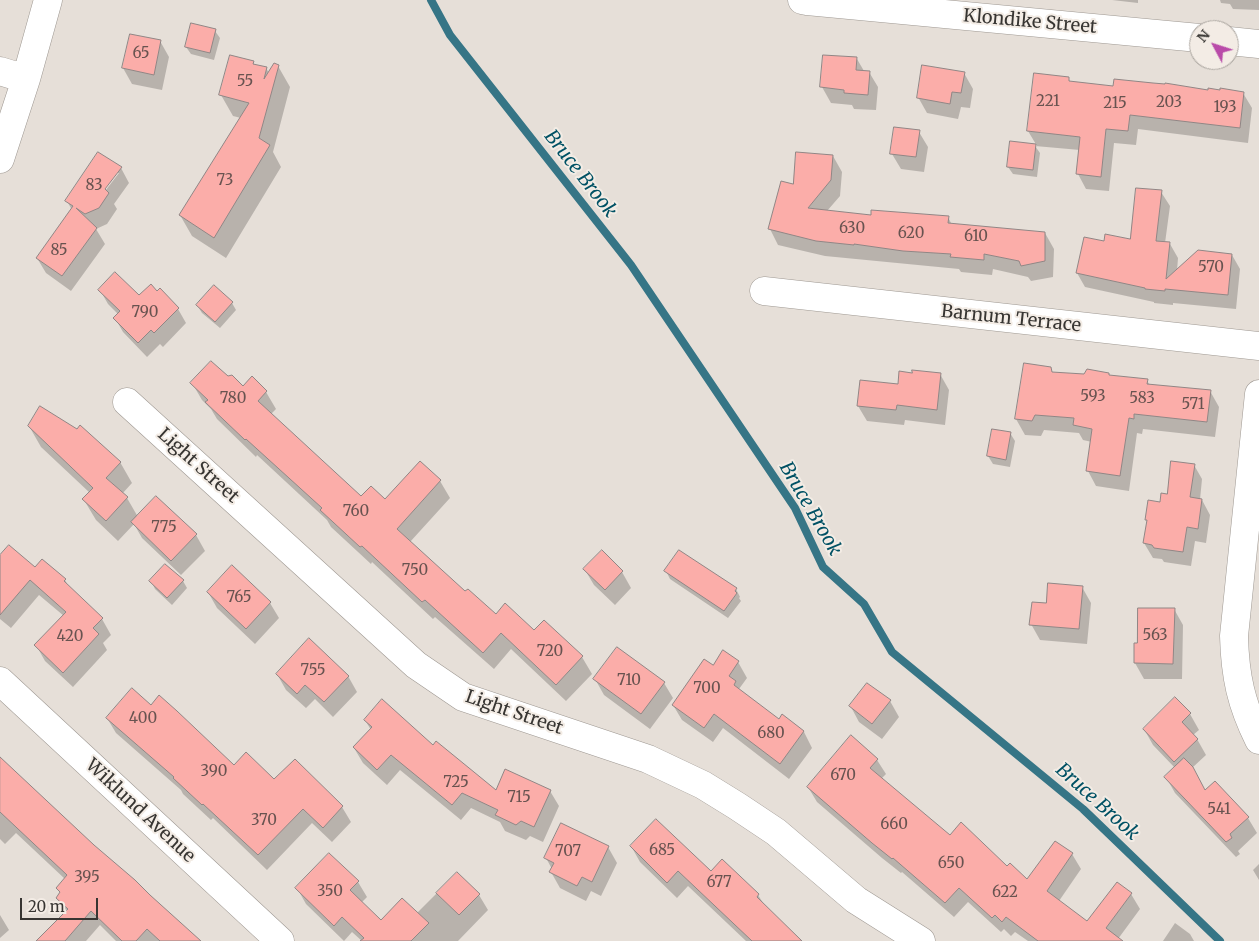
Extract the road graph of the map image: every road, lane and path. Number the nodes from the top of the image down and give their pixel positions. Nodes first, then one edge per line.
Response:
1 (48, 0) edge
2 (802, 0) edge
3 (1189, 37) edge
4 (1239, 42) edge
5 (1259, 44) edge
6 (0, 71) edge
7 (26, 79) junction
8 (0, 158) edge
9 (764, 291) dead end
10 (1259, 346) edge
11 (1259, 394) edge
12 (127, 402) dead end
13 (0, 681) edge
14 (1259, 740) edge
15 (280, 941) edge
16 (921, 941) edge

1 - 7 street
2 - 3 street, Klondike Street
4 - 5 street
6 - 7 street
7 - 8 street
9 - 10 street, Barnum Terrace
11 - 14 street
12 - 16 street, Light Street
13 - 15 street, Wiklund Avenue

